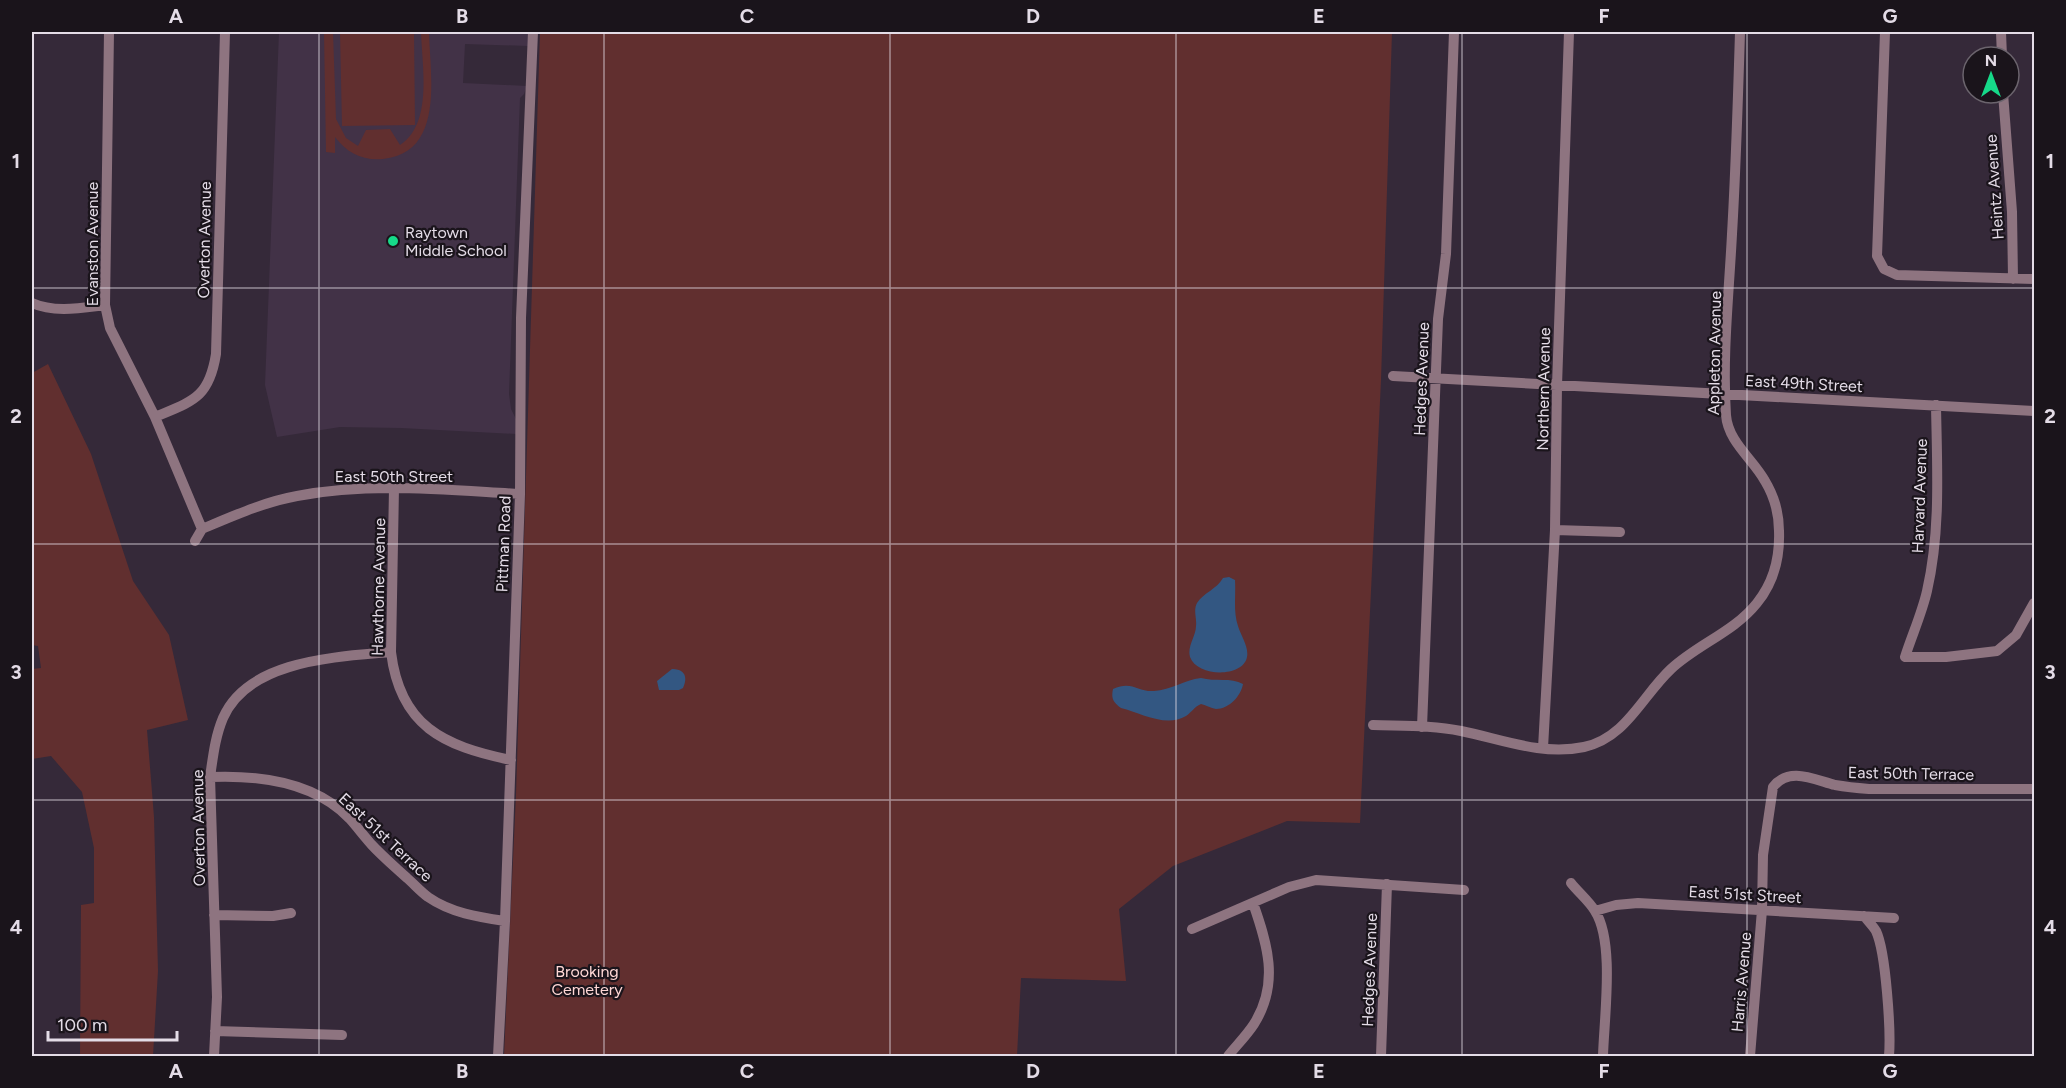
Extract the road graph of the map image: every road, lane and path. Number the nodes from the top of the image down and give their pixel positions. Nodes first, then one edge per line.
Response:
1 (109, 32) edge
2 (225, 32) edge
3 (533, 32) edge
4 (1454, 32) edge
5 (1569, 32) edge
6 (1740, 32) edge
7 (1885, 32) edge
8 (2004, 105) edge
9 (2013, 279) junction
10 (2034, 279) edge
11 (32, 303) edge
12 (105, 305) junction
13 (1393, 376) dead end
14 (1436, 378) junction
15 (1557, 386) junction
16 (1726, 395) junction
17 (1936, 405) junction
18 (2034, 411) edge
19 (155, 417) junction
20 (394, 488) junction
21 (520, 494) junction
22 (202, 529) junction
23 (1555, 530) junction
24 (1620, 532) dead end
25 (195, 541) dead end
26 (2034, 603) edge
27 (391, 651) junction
28 (1373, 725) dead end
29 (1422, 727) junction
30 (1543, 748) junction
31 (511, 760) junction
32 (210, 777) junction
33 (2034, 789) edge
34 (1571, 883) dead end
35 (1388, 884) junction
36 (1464, 890) dead end
37 (1253, 903) junction
38 (1595, 910) junction
39 (1762, 910) junction
40 (291, 913) dead end
41 (214, 915) junction
42 (1864, 916) junction
43 (1894, 918) dead end
44 (505, 921) junction
45 (1192, 929) dead end
46 (215, 1031) junction
47 (342, 1035) dead end
48 (214, 1056) edge
49 (498, 1056) edge
50 (1228, 1056) edge
51 (1381, 1056) edge
52 (1603, 1056) edge
53 (1750, 1056) edge
54 (1889, 1056) edge

1 - 12 street, Evanston Avenue
2 - 19 street, Overton Avenue
3 - 21 street, Pittman Road
4 - 14 street, Hedges Avenue
5 - 15 street, Northern Avenue
6 - 16 street, Appleton Avenue
7 - 9 street
8 - 9 street, Heintz Avenue
9 - 10 street
11 - 12 street
12 - 19 street, Evanston Avenue
13 - 14 street, East 49th Street
14 - 15 street, East 49th Street
14 - 29 street, Hedges Avenue
15 - 16 street, East 49th Street
15 - 23 street, Northern Avenue
16 - 17 street, East 49th Street
16 - 30 street, Appleton Avenue
17 - 18 street, East 49th Street
17 - 26 street, Harvard Avenue
19 - 22 street, Evanston Avenue
20 - 21 street, East 50th Street
20 - 22 street, East 50th Street
20 - 27 street, Hawthorne Avenue
21 - 31 street, Pittman Road
22 - 25 street
23 - 24 street
23 - 30 street, Northern Avenue
27 - 31 street, Hawthorne Avenue
27 - 32 street, Overton Avenue
28 - 29 street
29 - 30 street
31 - 44 street, Pittman Road
32 - 41 street, Overton Avenue
32 - 44 street, East 51st Terrace
33 - 39 street, East 50th Terrace
34 - 38 street
35 - 36 street
35 - 37 street
35 - 51 street, Hedges Avenue
37 - 45 street
37 - 50 street
38 - 39 street, East 51st Street
38 - 52 street
39 - 42 street, East 51st Street
39 - 53 street, Harris Avenue
40 - 41 street
41 - 46 street, Overton Avenue
42 - 43 street, East 51st Street
42 - 54 street
44 - 49 street, Pittman Road
46 - 47 street
46 - 48 street, Overton Avenue

